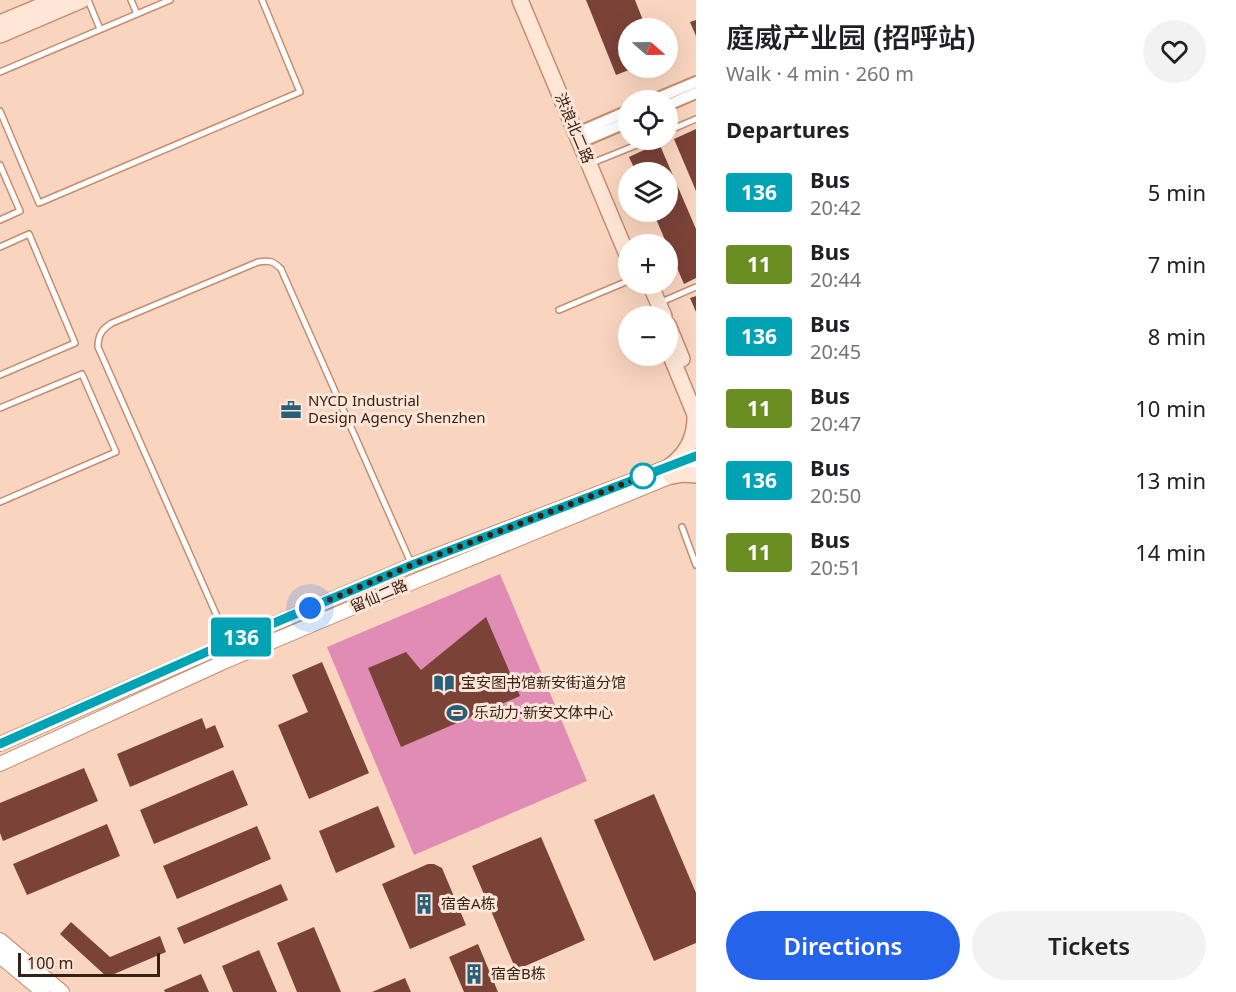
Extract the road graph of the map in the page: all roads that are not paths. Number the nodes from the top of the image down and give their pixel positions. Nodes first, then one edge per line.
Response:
1 (55, 0) edge
2 (82, 0) edge
3 (88, 0) edge
4 (131, 0) edge
5 (170, 0) edge
6 (262, 0) edge
7 (520, 0) edge
8 (529, 0) edge
9 (137, 14) junction
10 (0, 23) edge
11 (100, 29) junction
12 (0, 35) edge
13 (0, 72) edge
14 (696, 82) edge
15 (676, 90) edge
16 (696, 93) edge
17 (678, 101) edge
18 (0, 111) edge
19 (618, 117) edge
20 (696, 119) edge
21 (618, 125) edge
22 (678, 127) edge
23 (584, 136) junction
24 (624, 150) edge
25 (597, 161) junction
26 (0, 165) edge
27 (0, 220) edge
28 (620, 234) edge
29 (629, 234) edge
30 (0, 247) edge
31 (618, 285) edge
32 (696, 287) edge
33 (667, 306) edge
34 (559, 310) dead end
35 (678, 349) edge
36 (675, 366) edge
37 (0, 375) edge
38 (696, 392) edge
39 (0, 408) edge
40 (695, 416) edge
41 (696, 456) edge
42 (696, 466) edge
43 (671, 471) junction
44 (696, 475) edge
45 (0, 502) edge
46 (682, 527) dead end
47 (412, 565) junction
48 (696, 565) edge
49 (229, 642) junction
50 (0, 744) edge
51 (0, 764) edge
52 (0, 940) edge
53 (0, 956) edge
54 (43, 992) edge
55 (63, 992) edge

1 - 10 main road
2 - 12 main road
3 - 11 lane
4 - 9 lane
5 - 9 lane
6 - 18 lane
7 - 23 main road, 洪浪北二路
8 - 23 main road, 洪浪北二路
9 - 11 lane
11 - 13 lane
14 - 15 street
16 - 17 street
19 - 23 street
20 - 22 lane
21 - 23 street
23 - 25 main road, 洪浪北二路
23 - 28 main road, 洪浪北二路
24 - 25 lane
25 - 29 main road, 洪浪北二路
26 - 27 lane
30 - 37 lane
31 - 34 lane
32 - 33 lane
35 - 38 main road
36 - 40 main road
39 - 45 lane
40 - 43 main road
41 - 43 street, 留仙二路
42 - 43 street, 留仙二路
43 - 44 main road
43 - 47 street, 留仙二路
43 - 51 street, 留仙二路
46 - 48 lane
47 - 49 street, 留仙二路
47 - 49 lane
49 - 50 street, 留仙二路
52 - 55 street
53 - 54 street

